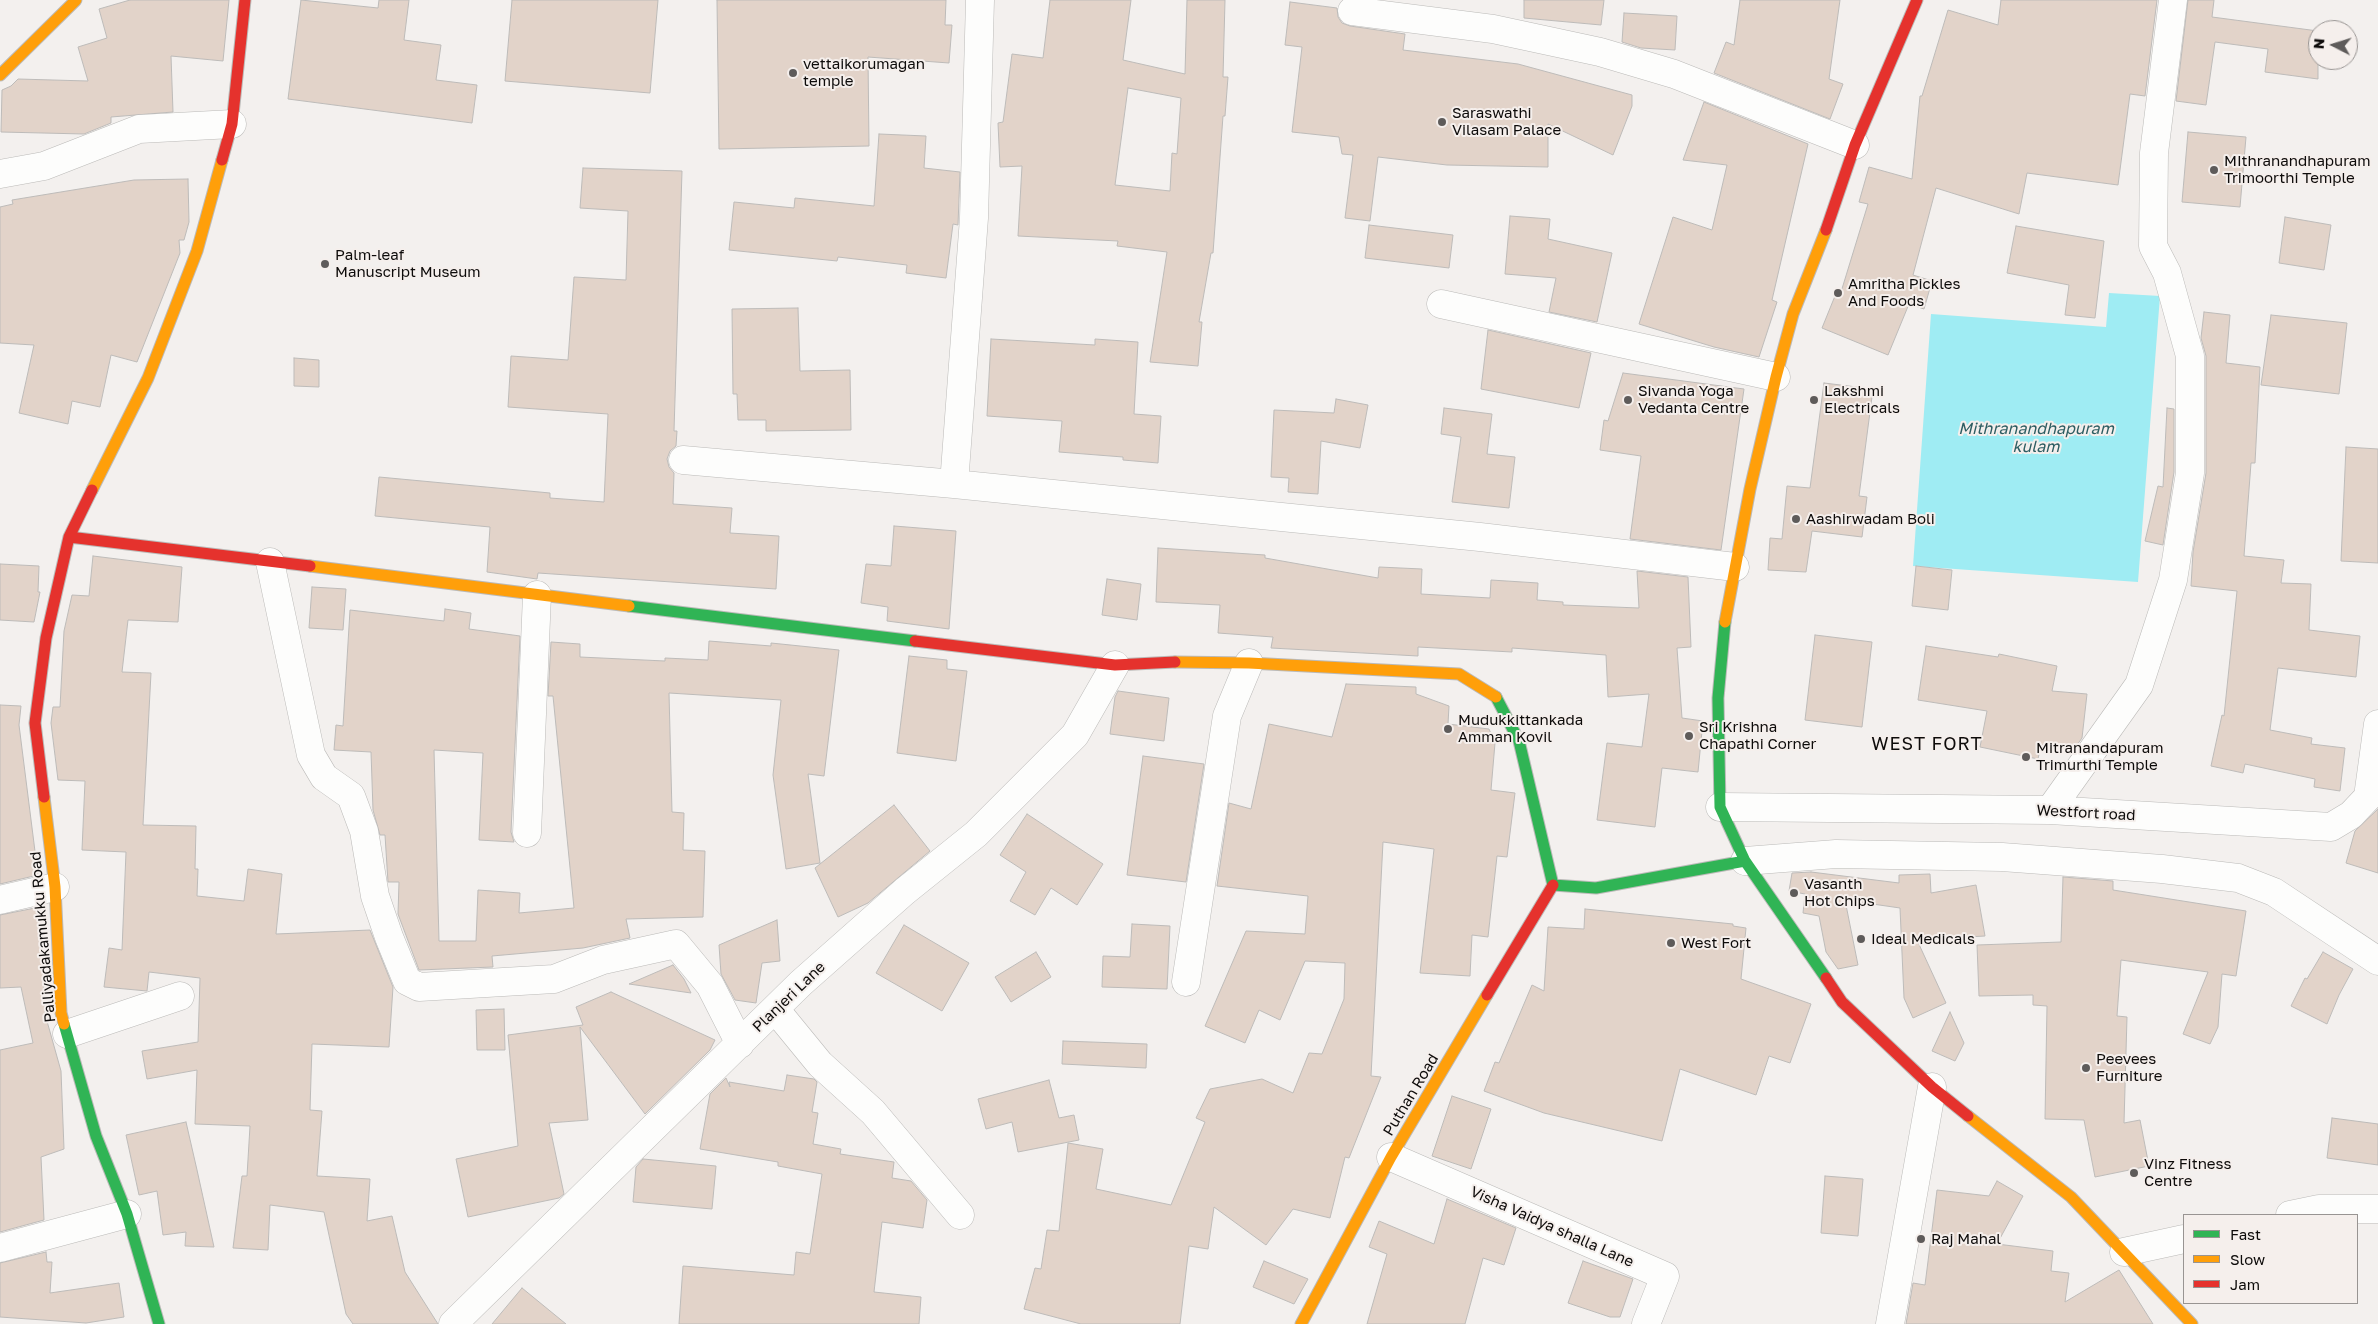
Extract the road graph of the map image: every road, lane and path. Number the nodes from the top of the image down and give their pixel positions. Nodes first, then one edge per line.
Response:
1 (76, 0) edge
2 (245, 0) edge
3 (980, 0) edge
4 (1917, 0) edge
5 (2173, 0) edge
6 (1352, 12) dead end
7 (0, 75) edge
8 (232, 124) junction
9 (1855, 146) junction
10 (0, 174) edge
11 (1441, 304) dead end
12 (1776, 377) junction
13 (683, 460) dead end
14 (954, 484) junction
15 (69, 538) junction
16 (270, 562) junction
17 (1736, 567) junction
18 (536, 594) junction
19 (1248, 662) junction
20 (1115, 665) junction
21 (2378, 724) edge
22 (1720, 807) junction
23 (2050, 810) junction
24 (527, 833) dead end
25 (1745, 861) junction
26 (1552, 885) junction
27 (55, 887) junction
28 (0, 900) edge
29 (2378, 961) edge
30 (1186, 982) dead end
31 (180, 996) dead end
32 (775, 1009) junction
33 (66, 1034) junction
34 (740, 1044) junction
35 (1932, 1087) junction
36 (1391, 1157) junction
37 (2378, 1209) edge
38 (126, 1214) junction
39 (2295, 1214) edge
40 (960, 1215) dead end
41 (2183, 1239) edge
42 (0, 1248) edge
43 (2124, 1252) junction
44 (159, 1324) edge
45 (453, 1324) edge
46 (1301, 1324) edge
47 (1646, 1324) edge
48 (1890, 1324) edge
49 (2192, 1324) edge

1 - 7 street
2 - 8 street, Palliyadakamukku Road
3 - 14 street
4 - 9 street
5 - 23 street
6 - 9 street
8 - 10 street
8 - 15 street, Palliyadakamukku Road
9 - 12 street
11 - 12 street
12 - 17 street
13 - 14 street
14 - 17 street
15 - 16 street
15 - 27 street, Palliyadakamukku Road
16 - 18 street
16 - 34 street
17 - 22 street
18 - 20 street
18 - 24 street
19 - 20 street
19 - 26 street
19 - 30 street
20 - 32 street, Planjeri Lane
21 - 23 street, Westfort road
22 - 23 street, Westfort road
22 - 25 street
25 - 26 street
25 - 29 street
25 - 35 street
26 - 36 street, Puthan Road
27 - 28 street
27 - 33 street, Palliyadakamukku Road
31 - 33 street
32 - 34 street, Planjeri Lane
32 - 40 street
33 - 38 street, Palliyadakamukku Road
34 - 45 street, Planjeri Lane
35 - 43 street
35 - 48 street
36 - 46 street, Puthan Road
36 - 47 street, Visha Vaidya shalla Lane
37 - 39 street
38 - 42 street
38 - 44 street, Palliyadakamukku Road
41 - 43 street
43 - 49 street

